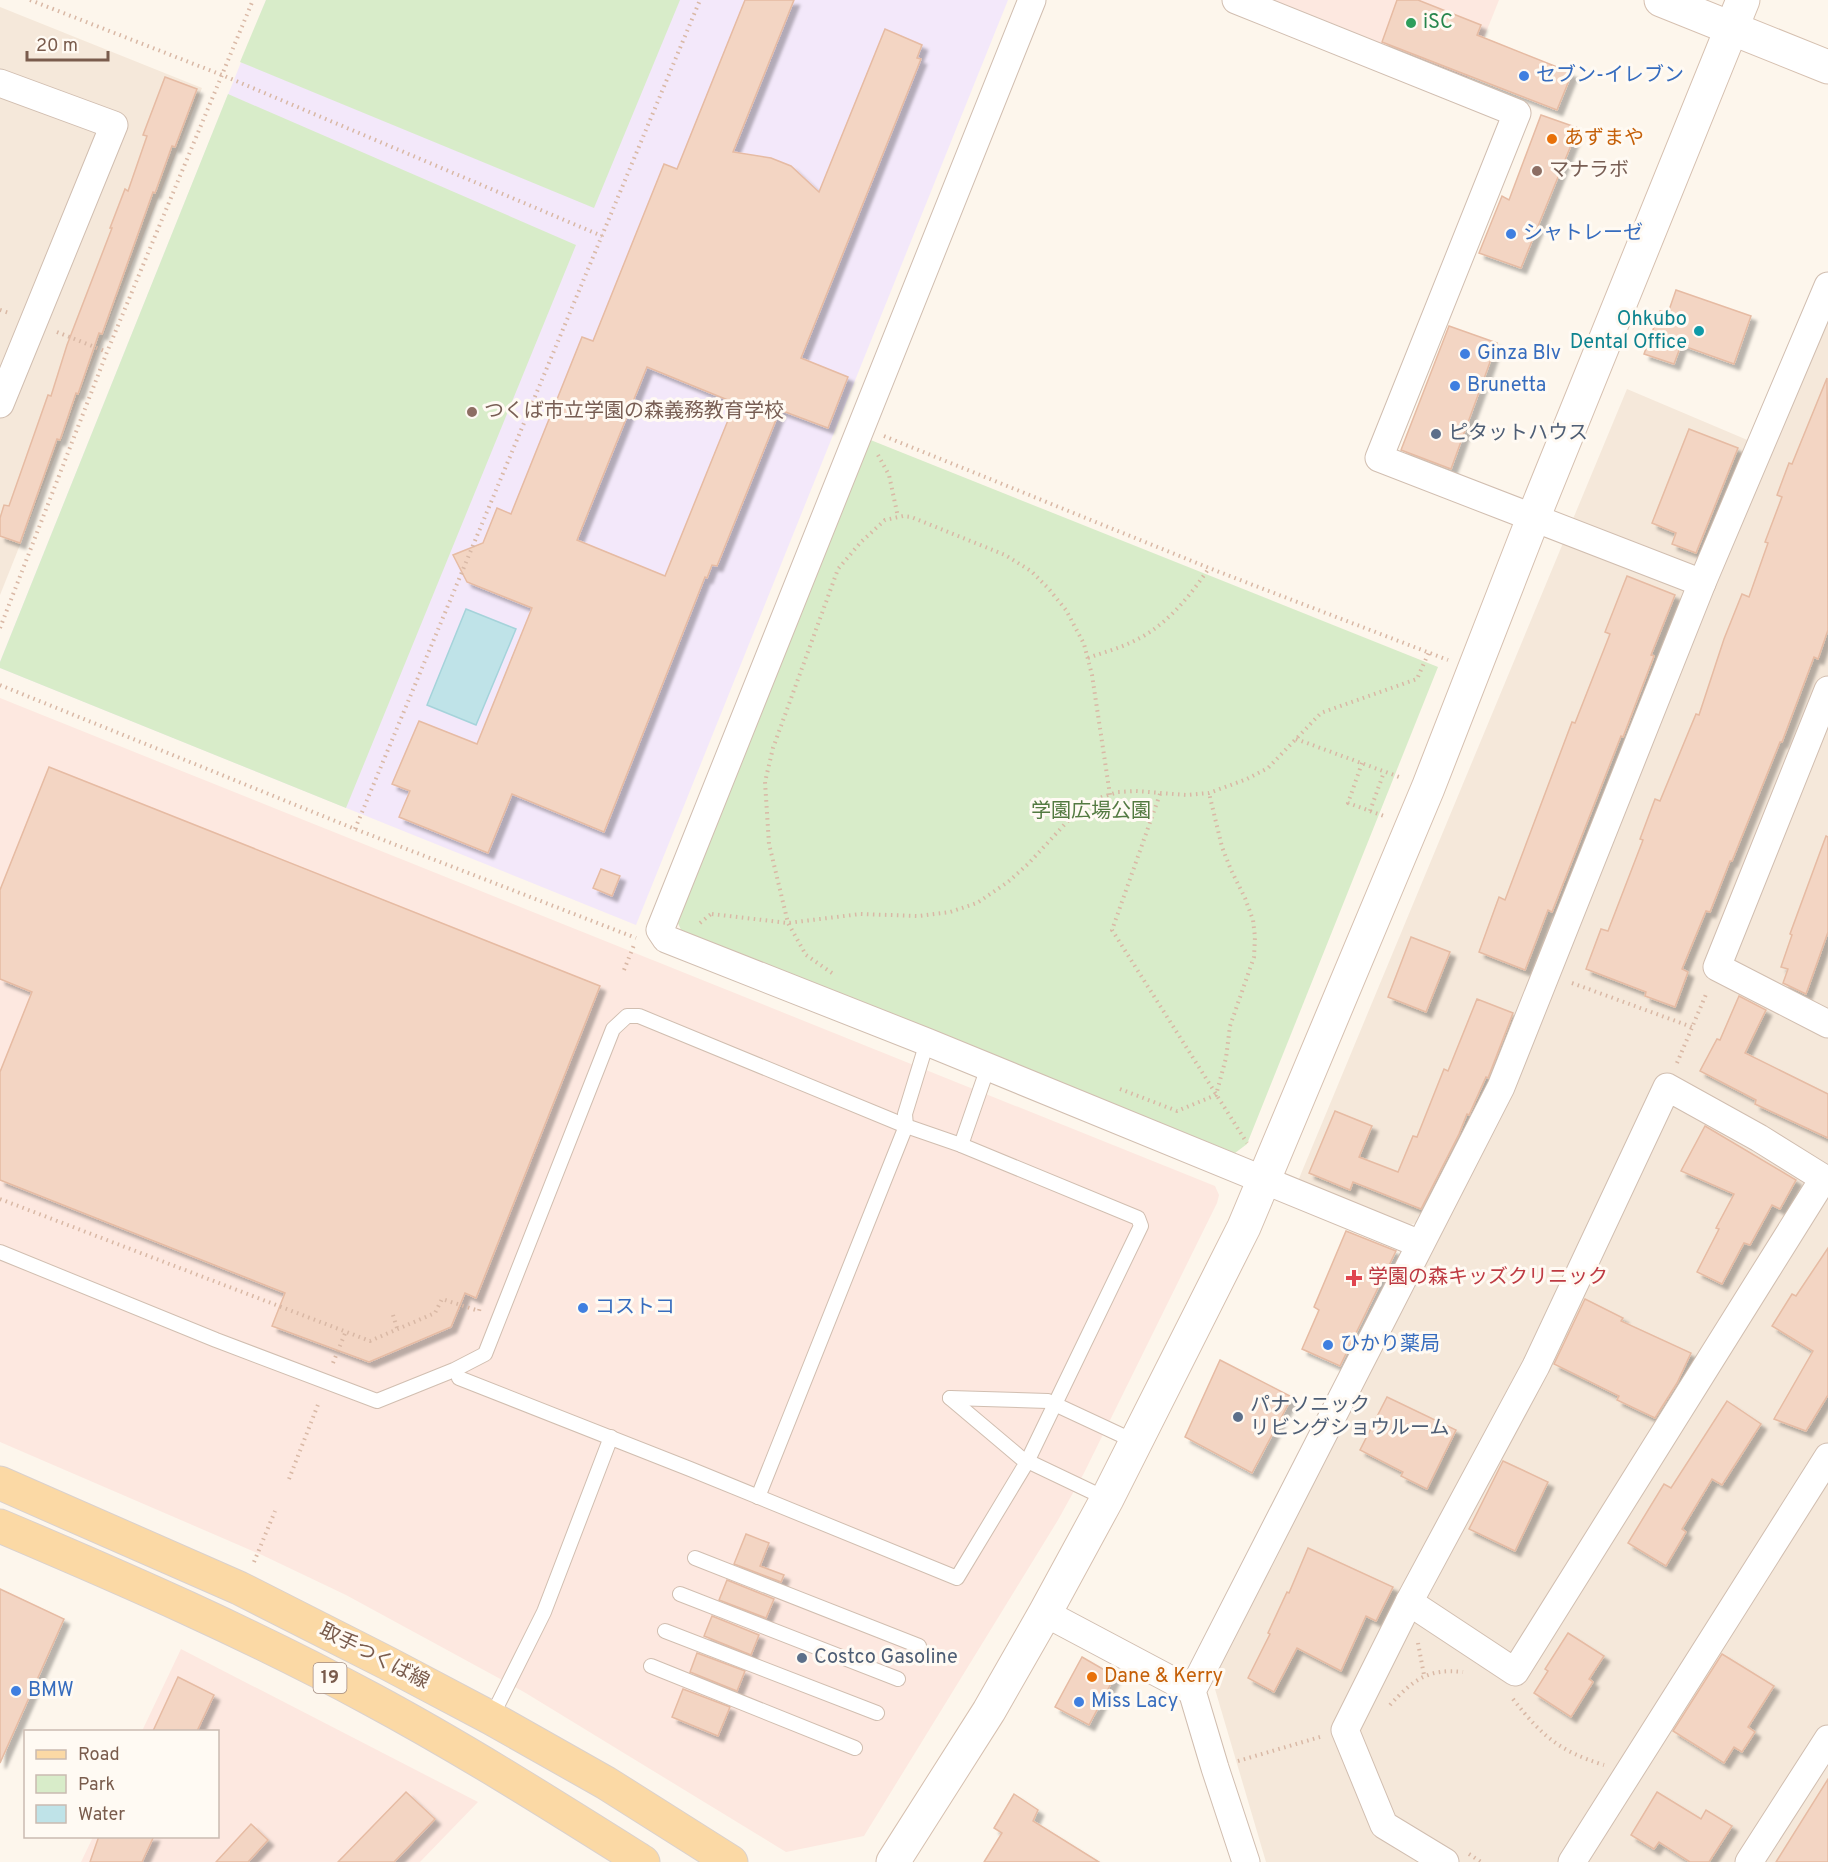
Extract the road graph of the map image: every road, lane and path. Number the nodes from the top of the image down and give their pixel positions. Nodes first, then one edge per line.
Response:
1 (30, 0) edge
2 (253, 0) edge
3 (700, 0) edge
4 (1032, 0) edge
5 (1236, 0) edge
6 (1661, 0) edge
7 (1737, 14) edge
8 (1828, 67) edge
9 (222, 75) junction
10 (0, 83) edge
11 (602, 236) junction
12 (1828, 285) edge
13 (0, 404) edge
14 (860, 426) junction
15 (1534, 516) junction
16 (898, 517) junction
17 (1209, 568) junction
18 (1702, 583) junction
19 (0, 628) edge
20 (1429, 652) junction
21 (1088, 658) junction
22 (1474, 670) junction
23 (0, 685) edge
24 (1828, 690) edge
25 (1296, 739) junction
26 (1362, 763) junction
27 (1384, 772) junction
28 (1428, 788) junction
29 (1209, 793) junction
30 (1160, 794) junction
31 (1110, 795) junction
32 (1370, 811) junction
33 (1412, 827) junction
34 (355, 829) junction
35 (712, 914) dead end
36 (788, 923) junction
37 (637, 939) dead end
38 (634, 945) dead end
39 (1717, 967) junction
40 (624, 970) dead end
41 (1546, 973) junction
42 (838, 976) dead end
43 (1828, 1024) edge
44 (1692, 1027) junction
45 (927, 1042) junction
46 (988, 1067) junction
47 (1667, 1087) junction
48 (1116, 1088) dead end
49 (1216, 1095) junction
50 (906, 1126) junction
51 (962, 1145) junction
52 (1256, 1166) junction
53 (1826, 1179) edge
54 (0, 1199) edge
55 (1420, 1244) junction
56 (0, 1252) edge
57 (482, 1301) dead end
58 (393, 1315) dead end
59 (346, 1331) junction
60 (398, 1331) junction
61 (333, 1363) dead end
62 (459, 1378) dead end
63 (319, 1402) dead end
64 (1057, 1404) junction
65 (611, 1437) junction
66 (1136, 1442) junction
67 (1828, 1457) edge
68 (1027, 1462) junction
69 (289, 1479) dead end
70 (0, 1483) edge
71 (758, 1497) junction
72 (1107, 1499) junction
73 (275, 1511) dead end
74 (0, 1526) edge
75 (695, 1558) dead end
76 (254, 1562) dead end
77 (680, 1594) dead end
78 (1409, 1602) junction
79 (1046, 1613) junction
80 (665, 1631) dead end
81 (919, 1647) dead end
82 (651, 1666) dead end
83 (1471, 1673) dead end
84 (898, 1679) dead end
85 (1192, 1691) junction
86 (1508, 1692) dead end
87 (1385, 1709) dead end
88 (878, 1713) dead end
89 (491, 1718) junction
90 (1345, 1730) junction
91 (1828, 1739) edge
92 (855, 1748) dead end
93 (1215, 1768) junction
94 (1629, 1773) junction
95 (1454, 1856) edge
96 (644, 1862) edge
97 (731, 1862) edge
98 (893, 1862) edge
99 (1246, 1862) edge
100 (1481, 1862) edge
101 (1572, 1862) edge
102 (1749, 1862) edge

1 - 9 path
2 - 9 path
3 - 11 path
4 - 14 street
5 - 15 street
6 - 7 street
7 - 8 street
7 - 15 street
9 - 11 path
9 - 19 path
10 - 13 street
11 - 34 path
12 - 18 street
14 - 16 path
14 - 17 path
14 - 45 street
15 - 18 street
15 - 22 street
16 - 21 path
16 - 36 path
17 - 20 path
17 - 21 path
18 - 41 street
20 - 22 path
20 - 25 path
21 - 31 path
22 - 28 street
23 - 34 path
24 - 39 street
25 - 26 path
25 - 29 path
26 - 27 path
26 - 32 path
27 - 28 path
27 - 32 path
28 - 33 street
29 - 30 path
29 - 49 path
30 - 31 path
30 - 49 path
31 - 36 path
32 - 33 path
33 - 52 street
34 - 37 path
35 - 36 path
36 - 42 path
38 - 40 path
39 - 43 street
39 - 44 path
41 - 44 path
41 - 55 street
44 - 47 path
45 - 46 street
45 - 50 lane
46 - 51 lane
46 - 52 street
47 - 53 street
47 - 78 street
48 - 49 path
49 - 52 path
50 - 51 lane
50 - 56 lane
50 - 71 lane
51 - 64 lane
52 - 55 street
52 - 66 street
53 - 78 street
54 - 59 path
55 - 85 street
57 - 60 path
58 - 60 path
59 - 60 path
59 - 61 path
62 - 65 lane
63 - 69 path
64 - 66 lane
64 - 68 lane
64 - 68 lane
65 - 71 lane
65 - 89 lane
66 - 72 street
67 - 94 street
68 - 71 lane
68 - 72 lane
70 - 89 main road, 取手つくば線 / 19
72 - 79 street
73 - 76 path
74 - 96 main road, 取手つくば線 / 19
75 - 81 lane
77 - 84 lane
78 - 90 street
79 - 85 street
79 - 98 street
80 - 88 lane
82 - 92 lane
83 - 87 path
85 - 93 street
86 - 94 path
89 - 97 main road, 取手つくば線 / 19
90 - 93 path
90 - 95 street
91 - 102 street
93 - 99 street
94 - 101 street
95 - 100 path

